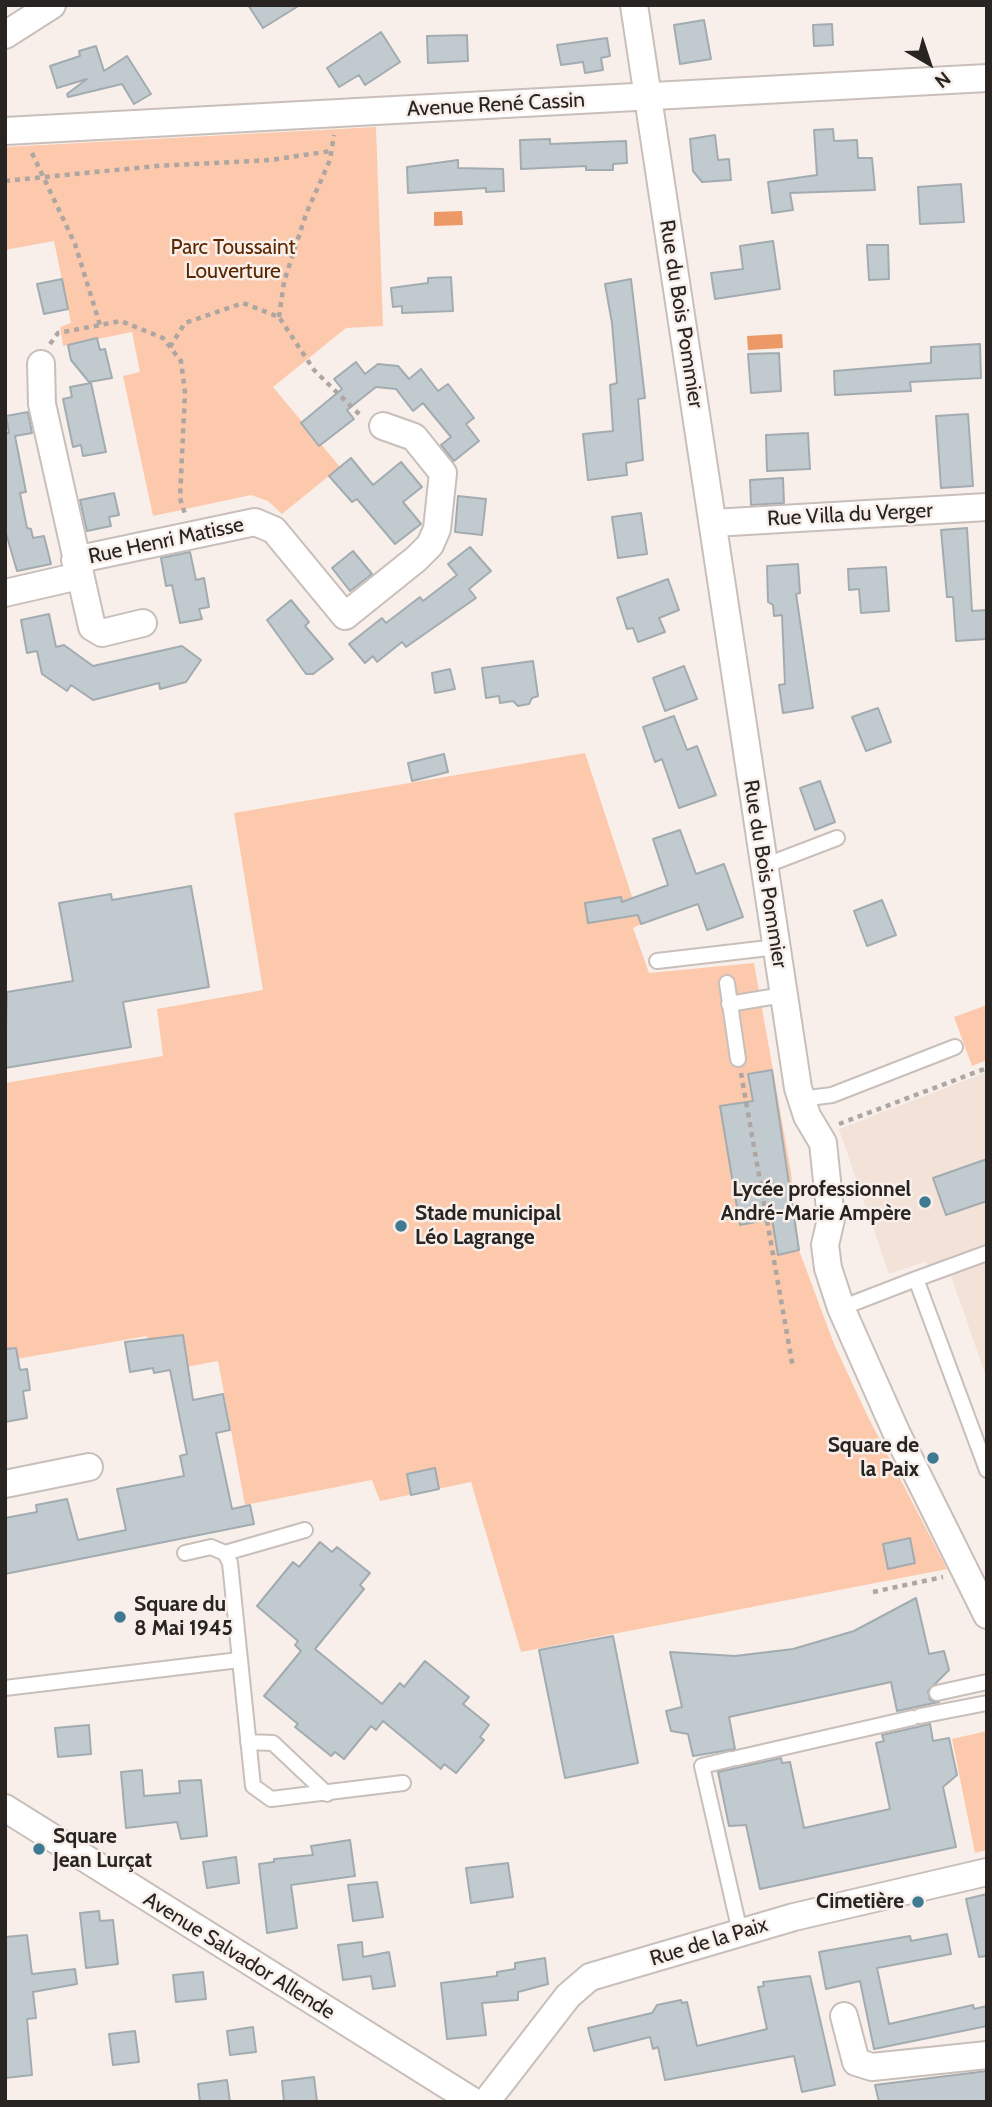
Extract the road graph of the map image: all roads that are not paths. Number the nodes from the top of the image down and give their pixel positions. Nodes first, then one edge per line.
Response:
1 (52, 5) edge
2 (634, 5) edge
3 (5, 35) edge
4 (987, 78) edge
5 (648, 97) junction
6 (5, 131) edge
7 (41, 364) road end
8 (383, 426) road end
9 (987, 507) edge
10 (713, 523) junction
11 (77, 568) junction
12 (5, 593) edge
13 (143, 623) dead end
14 (837, 838) dead end
15 (764, 866) junction
16 (776, 947) junction
17 (657, 961) dead end
18 (727, 982) dead end
19 (783, 995) junction
20 (730, 1004) junction
21 (956, 1047) dead end
22 (738, 1059) road end
23 (801, 1098) junction
24 (987, 1253) edge
25 (916, 1279) junction
26 (841, 1308) junction
27 (89, 1467) dead end
28 (987, 1470) edge
29 (5, 1484) edge
30 (305, 1530) dead end
31 (185, 1553) dead end
32 (225, 1553) junction
33 (987, 1615) edge
34 (239, 1660) junction
35 (987, 1682) edge
36 (5, 1688) edge
37 (937, 1693) dead end
38 (987, 1703) edge
39 (248, 1742) junction
40 (403, 1783) dead end
41 (327, 1794) junction
42 (5, 1808) edge
43 (987, 1872) edge
44 (740, 1932) junction
45 (844, 2016) dead end
46 (987, 2055) edge
47 (474, 2102) edge
48 (486, 2102) edge

1 - 3 street
2 - 5 street, Rue du Bois Pommier
4 - 5 street, Avenue René Cassin
5 - 6 street, Avenue René Cassin
5 - 10 street, Rue du Bois Pommier
7 - 11 street
8 - 11 street, Rue Henri Matisse
9 - 10 street, Rue Villa du Verger
10 - 15 street, Rue du Bois Pommier
11 - 12 street, Rue Henri Matisse
11 - 13 street, Rue Henri Matisse
14 - 15 lane
15 - 16 street, Rue du Bois Pommier
16 - 17 lane
16 - 19 street, Rue du Bois Pommier
18 - 20 lane
19 - 20 lane
19 - 23 street, Rue du Bois Pommier
20 - 22 lane
21 - 23 lane
23 - 26 street, Rue du Bois Pommier
24 - 25 lane
25 - 26 lane
25 - 28 lane
26 - 33 street, Rue du Bois Pommier
27 - 29 street
30 - 32 lane
31 - 32 lane
32 - 34 lane
34 - 36 lane
34 - 39 lane
35 - 37 lane
38 - 44 lane
39 - 41 lane
39 - 41 lane
40 - 41 lane
42 - 47 street, Avenue Salvador Allende
43 - 44 street, Rue de la Paix
44 - 48 street, Rue de la Paix
45 - 46 street

